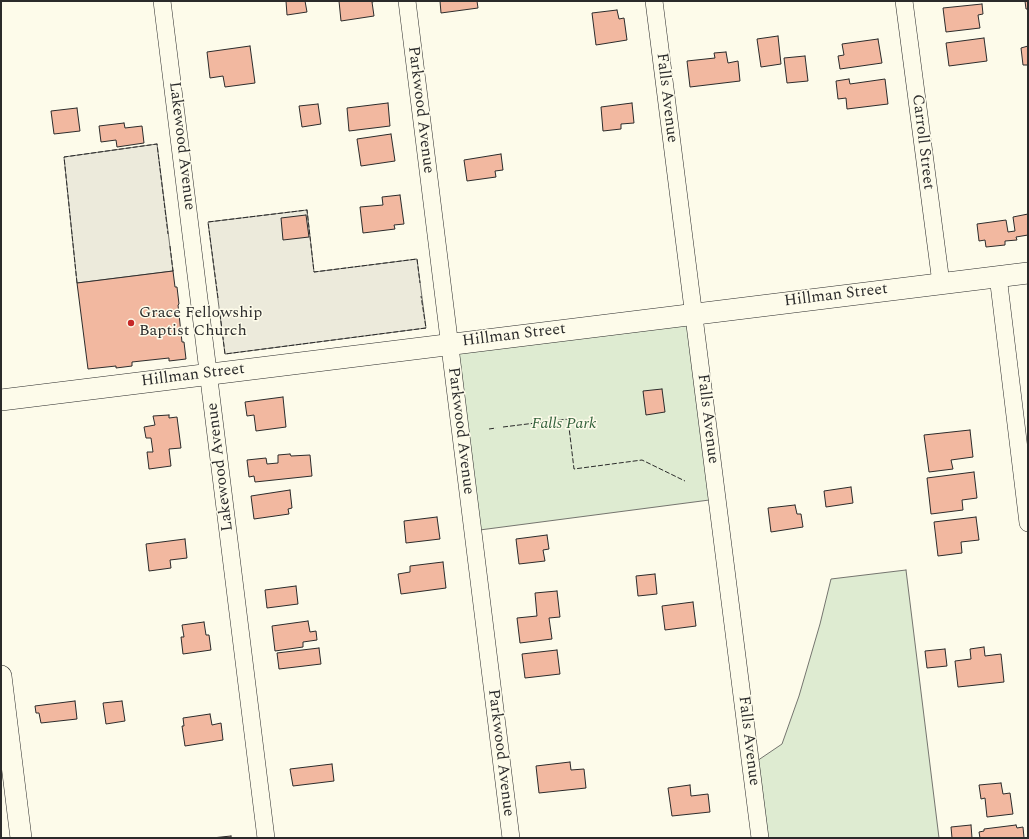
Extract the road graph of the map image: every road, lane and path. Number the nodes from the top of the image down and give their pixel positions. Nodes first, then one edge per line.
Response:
1 (162, 1) edge
2 (407, 1) edge
3 (654, 1) edge
4 (904, 1) edge
5 (1028, 273) edge
6 (998, 276) junction
7 (940, 283) junction
8 (694, 314) junction
9 (449, 344) junction
10 (209, 374) junction
11 (1, 400) edge
12 (1028, 523) edge
13 (1, 676) edge
14 (21, 838) edge
15 (266, 838) edge
16 (511, 838) edge
17 (760, 838) edge

1 - 10 street, Lakewood Avenue
2 - 9 street, Parkwood Avenue
3 - 8 street, Falls Avenue
4 - 7 street, Carroll Street
5 - 6 street, Hillman Street
6 - 7 street, Hillman Street
6 - 12 street
7 - 8 street, Hillman Street
8 - 9 street, Hillman Street
8 - 17 street, Falls Avenue
9 - 10 street, Hillman Street
9 - 16 street, Parkwood Avenue
10 - 11 street, Hillman Street
10 - 15 street, Lakewood Avenue
13 - 14 street

